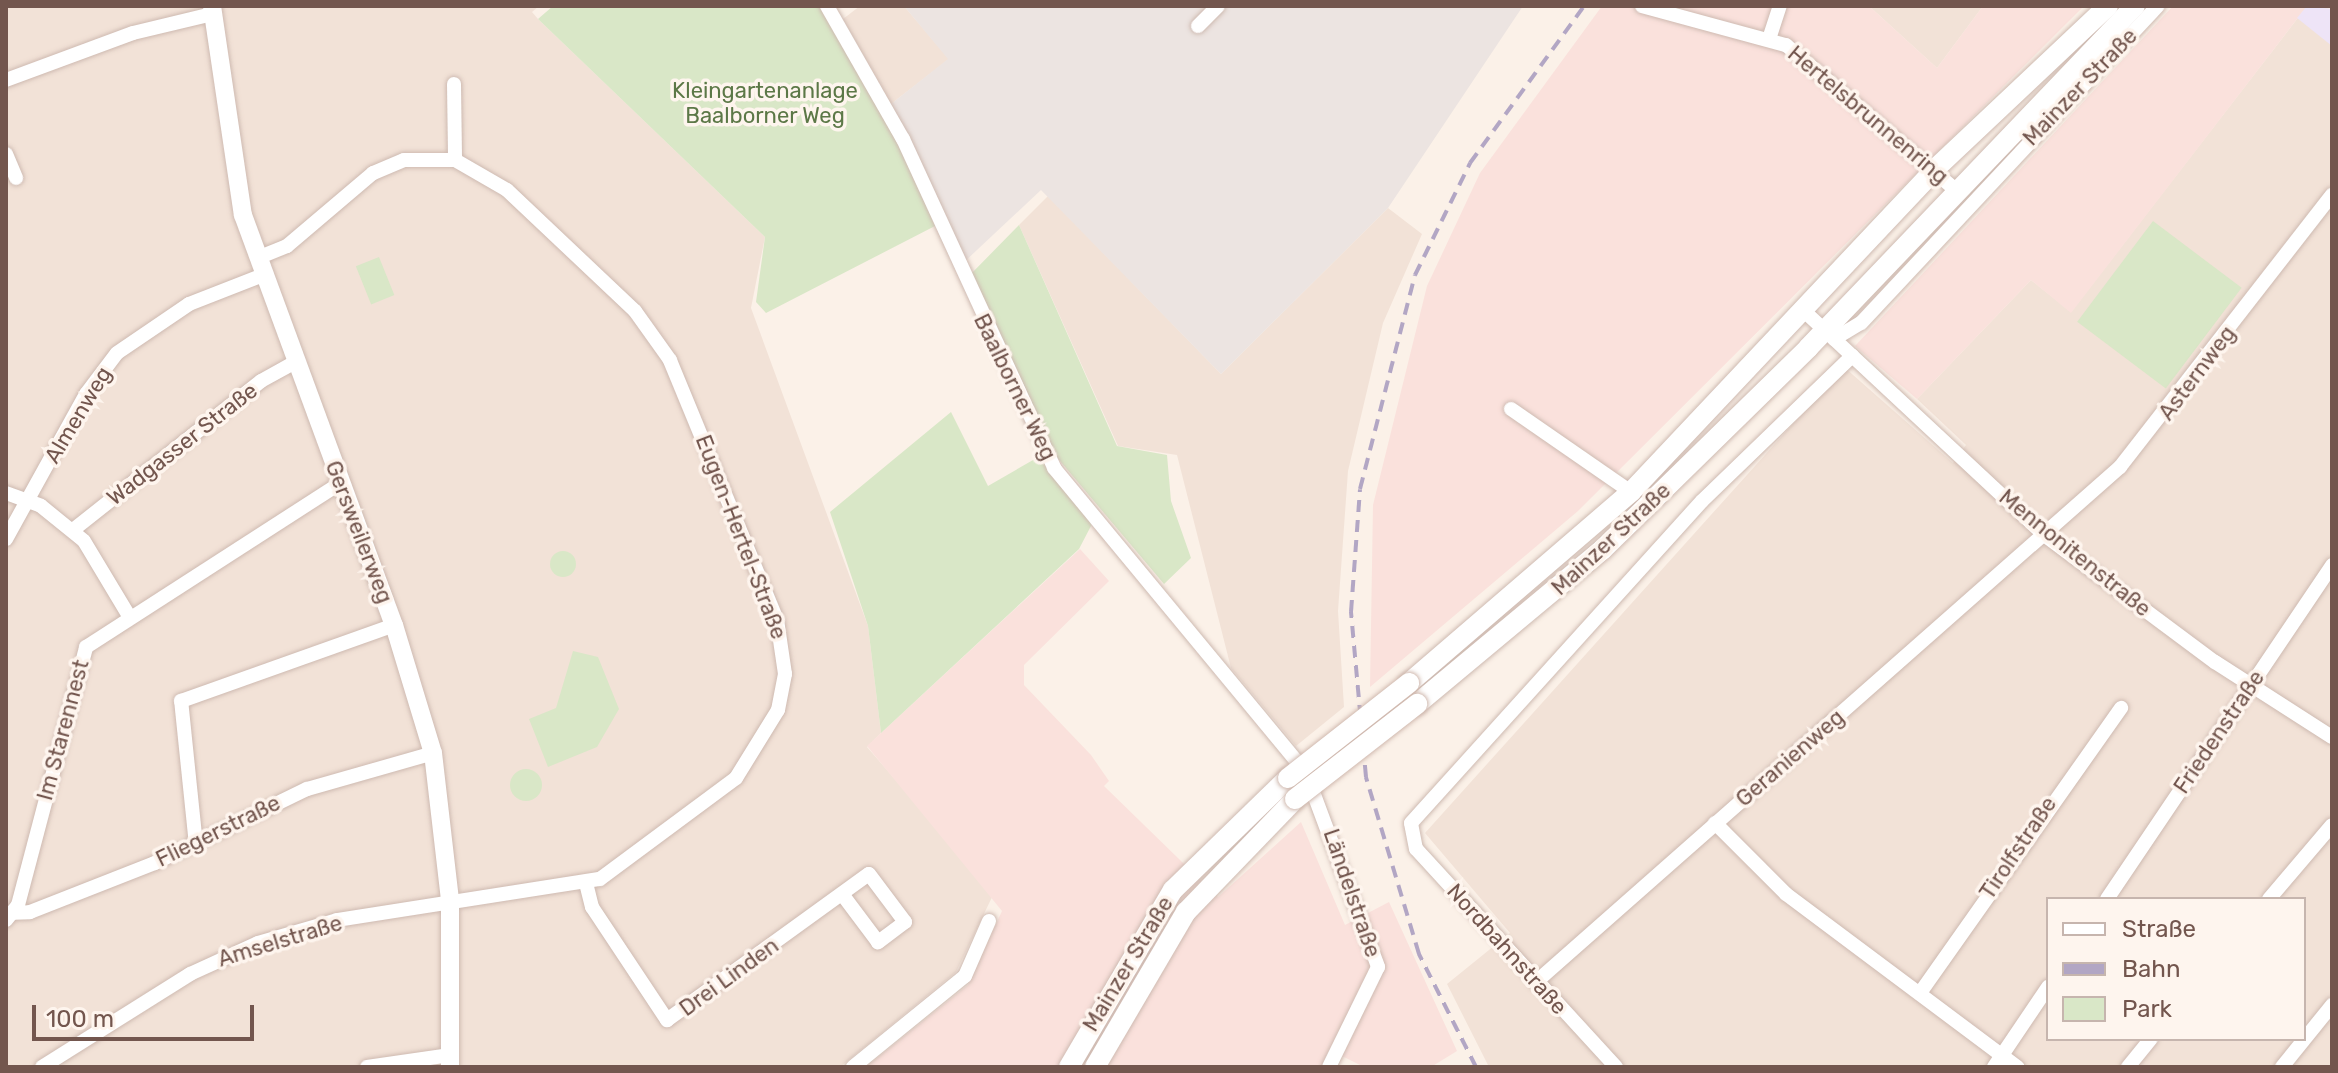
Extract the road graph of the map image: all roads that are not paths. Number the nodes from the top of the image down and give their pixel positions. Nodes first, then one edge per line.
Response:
1 (827, 6) edge
2 (1218, 6) edge
3 (1642, 6) edge
4 (1780, 6) edge
5 (2108, 6) edge
6 (2135, 6) edge
7 (2158, 6) edge
8 (212, 10) edge
9 (1198, 26) dead end
10 (1770, 36) junction
11 (6, 80) edge
12 (454, 84) dead end
13 (6, 154) edge
14 (455, 160) junction
15 (1934, 170) junction
16 (16, 178) dead end
17 (1956, 190) junction
18 (2332, 195) edge
19 (260, 266) junction
20 (1803, 310) junction
21 (1830, 334) junction
22 (1852, 356) junction
23 (294, 363) junction
24 (1511, 409) dead end
25 (340, 483) junction
26 (1631, 492) junction
27 (6, 493) edge
28 (28, 503) junction
29 (73, 530) junction
30 (2043, 534) junction
31 (6, 539) edge
32 (2332, 565) edge
33 (129, 616) junction
34 (394, 625) junction
35 (2251, 684) junction
36 (2121, 708) dead end
37 (2332, 737) edge
38 (433, 753) junction
39 (1320, 805) joint
40 (1411, 823) joint
41 (1715, 823) junction
42 (2332, 825) edge
43 (196, 845) junction
44 (586, 883) junction
45 (842, 894) junction
46 (2108, 897) edge
47 (2271, 897) edge
48 (450, 900) junction
49 (9, 916) edge
50 (989, 921) dead end
51 (1536, 982) junction
52 (2046, 990) edge
53 (1920, 993) junction
54 (2332, 1005) edge
55 (2306, 1037) edge
56 (2149, 1041) edge
57 (2303, 1041) edge
58 (450, 1061) edge
59 (1998, 1061) edge
60 (42, 1067) edge
61 (367, 1067) edge
62 (853, 1067) edge
63 (1069, 1067) edge
64 (1095, 1067) edge
65 (1329, 1067) edge
66 (1616, 1067) edge
67 (2017, 1067) edge
68 (2128, 1067) edge
69 (2282, 1067) edge

1 - 39 street, Baalborner Weg
2 - 9 street
3 - 10 street, Hertelsbrunnenring
4 - 10 street
5 - 15 main road, Mainzer Straße
6 - 17 main road, Mainzer Straße
7 - 21 street, Mainzer Straße
8 - 11 street
8 - 19 street, Gersweilerweg
10 - 15 street, Hertelsbrunnenring
12 - 14 street
13 - 16 street
14 - 19 street
14 - 44 street, Eugen-Hertel-Straße
15 - 17 street, Hertelsbrunnenring
15 - 20 main road, Mainzer Straße
17 - 21 main road, Mainzer Straße
18 - 30 street, Asternweg
19 - 23 street, Gersweilerweg
19 - 28 street, Almenweg
20 - 21 street, Mennonitenstraße
20 - 26 main road, Mainzer Straße
21 - 22 street, Mennonitenstraße
21 - 64 main road, Mainzer Straße, bridge
22 - 30 street, Mennonitenstraße
22 - 40 street, Mainzer Straße
23 - 25 street, Gersweilerweg
23 - 29 street, Wadgasser Straße
24 - 26 street, Mainzer Straße
25 - 33 street, Im Starennest
25 - 34 street, Gersweilerweg
26 - 63 main road, Mainzer Straße, bridge
27 - 28 street
28 - 29 street
28 - 31 street, Almenweg
29 - 33 street
30 - 35 street, Mennonitenstraße
30 - 41 street, Geranienweg
32 - 35 street, Friedenstraße
33 - 49 street, Im Starennest
34 - 38 street, Gersweilerweg
34 - 43 street
35 - 37 street, Mennonitenstraße
35 - 46 street, Friedenstraße
36 - 53 street, Tirolfstraße
38 - 43 street, Fliegerstraße
38 - 48 street, Gersweilerweg
39 - 65 street, Ländelstraße
40 - 51 street, Nordbahnstraße
41 - 51 street, Geranienweg
41 - 53 street
42 - 47 street
43 - 49 street, Fliegerstraße
44 - 45 street, Drei Linden
44 - 48 street, Eugen-Hertel-Straße
45 - 45 street, Drei Linden
48 - 58 street, Gersweilerweg
48 - 60 street, Amselstraße
50 - 62 street
51 - 66 street, Nordbahnstraße
52 - 59 street
53 - 59 street
54 - 55 street
56 - 68 street
57 - 69 street
58 - 61 street
59 - 67 street

